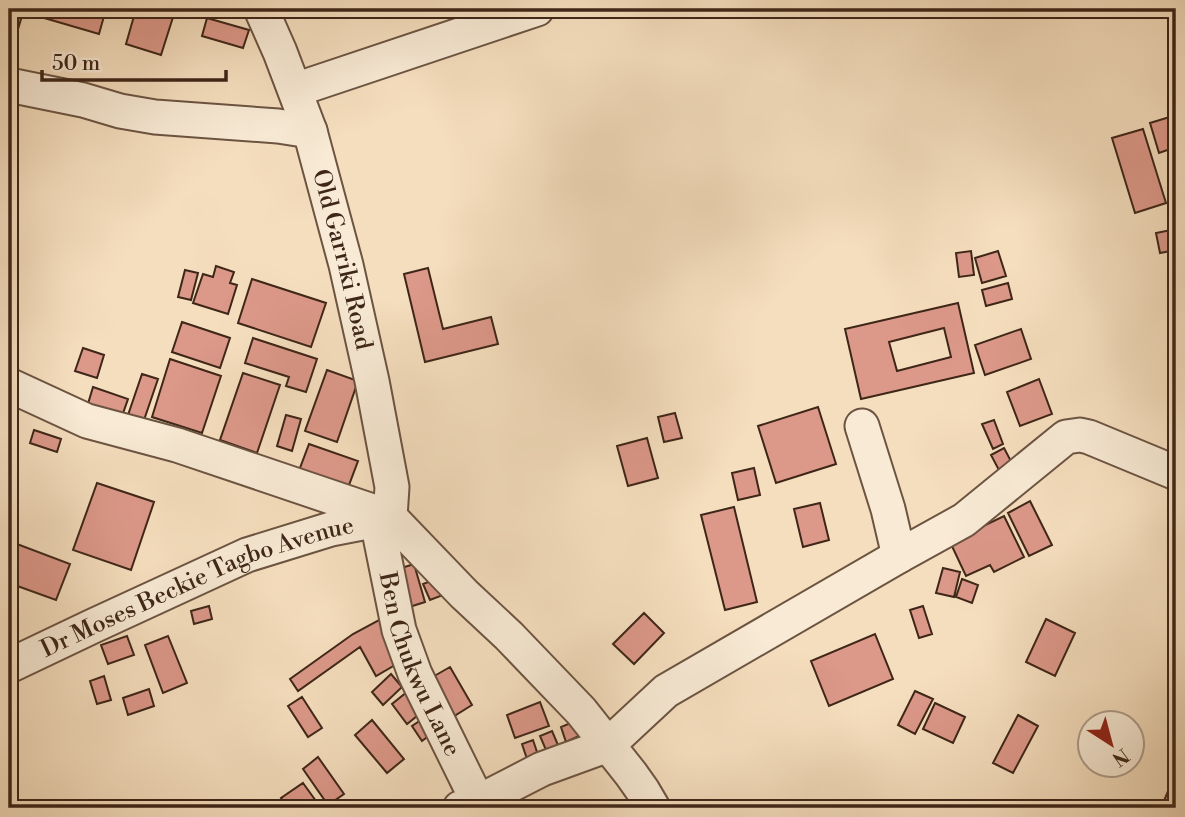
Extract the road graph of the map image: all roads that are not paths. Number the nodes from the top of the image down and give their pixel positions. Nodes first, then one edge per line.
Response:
1 (261, 9) edge
2 (537, 9) edge
3 (9, 85) edge
4 (295, 90) junction
5 (310, 131) junction
6 (9, 385) edge
7 (862, 426) dead end
8 (1176, 473) edge
9 (383, 519) junction
10 (899, 556) junction
11 (9, 666) edge
12 (608, 744) junction
13 (469, 805) edge
14 (653, 808) edge

1 - 4 street, Old Garriki Road
2 - 4 street
3 - 5 street
4 - 5 street, Old Garriki Road
5 - 9 street, Old Garriki Road
6 - 9 street
7 - 10 street
8 - 10 street
9 - 11 street, Dr Moses Beckie Tagbo Avenue
9 - 12 street
9 - 13 street, Ben Chukwu Lane
10 - 12 street
12 - 13 street
12 - 14 street

